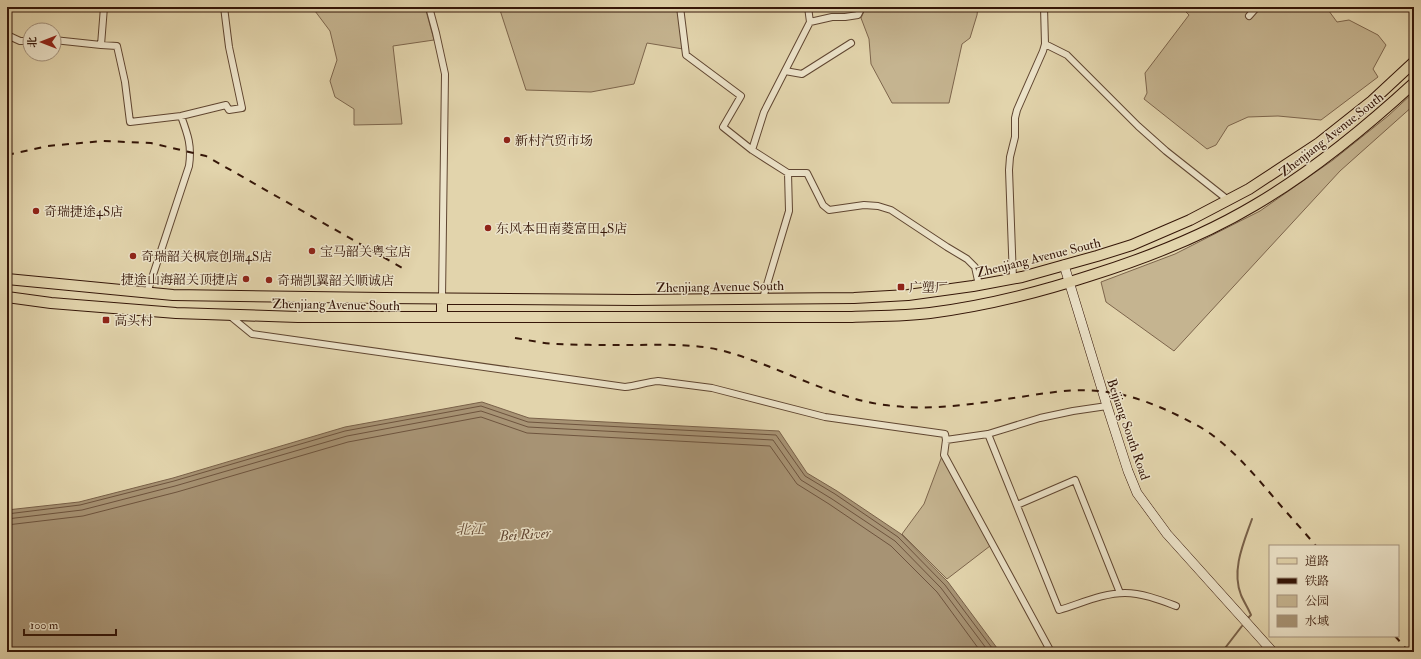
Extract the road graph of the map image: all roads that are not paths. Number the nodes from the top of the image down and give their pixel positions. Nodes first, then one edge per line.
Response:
1 (104, 7) edge
2 (224, 7) edge
3 (429, 7) edge
4 (680, 7) edge
5 (808, 7) edge
6 (862, 7) edge
7 (1044, 7) edge
8 (1257, 7) edge
9 (1249, 16) dead end
10 (810, 22) junction
11 (7, 35) edge
12 (62, 41) edge
13 (22, 42) edge
14 (851, 43) dead end
15 (1045, 44) junction
16 (101, 45) junction
17 (1414, 62) edge
18 (785, 71) junction
19 (1414, 84) edge
20 (181, 116) junction
21 (752, 150) junction
22 (788, 173) junction
23 (1228, 200) junction
24 (1064, 265) junction
25 (7, 279) edge
26 (1013, 279) junction
27 (1070, 282) junction
28 (979, 285) junction
29 (147, 293) junction
30 (228, 296) junction
31 (7, 297) edge
32 (442, 298) junction
33 (763, 298) junction
34 (229, 315) junction
35 (442, 317) junction
36 (1107, 406) junction
37 (988, 434) junction
38 (946, 440) junction
39 (1016, 505) junction
40 (1120, 594) junction
41 (1176, 606) dead end
42 (1051, 652) edge
43 (1273, 652) edge

1 - 16 street
2 - 20 street
3 - 32 street
4 - 21 street
5 - 10 street
6 - 10 street
7 - 15 street
8 - 9 street
10 - 18 street
11 - 13 street
12 - 16 street
14 - 18 street
15 - 23 street
15 - 26 street
16 - 20 street
17 - 23 main road, Zhenjiang Avenue South
18 - 21 street
19 - 27 main road, Zhenjiang Avenue South
20 - 29 street
21 - 22 street
22 - 28 street
22 - 33 street
23 - 24 main road, Zhenjiang Avenue South
24 - 26 main road, Zhenjiang Avenue South
24 - 27 street, Beijiang South Road
25 - 29 main road, Zhenjiang Avenue South
26 - 28 main road, Zhenjiang Avenue South
27 - 35 main road, Zhenjiang Avenue South
27 - 36 street, Beijiang South Road
28 - 33 main road, Zhenjiang Avenue South
29 - 30 main road, Zhenjiang Avenue South
30 - 32 main road, Zhenjiang Avenue South
30 - 34 main road
31 - 34 main road, Zhenjiang Avenue South
32 - 33 main road, Zhenjiang Avenue South
32 - 35 main road
34 - 35 main road, Zhenjiang Avenue South
34 - 38 street
36 - 37 street
36 - 43 street, Beijiang South Road
37 - 38 street
37 - 39 street
38 - 42 street
39 - 40 street
39 - 40 street
40 - 41 street

